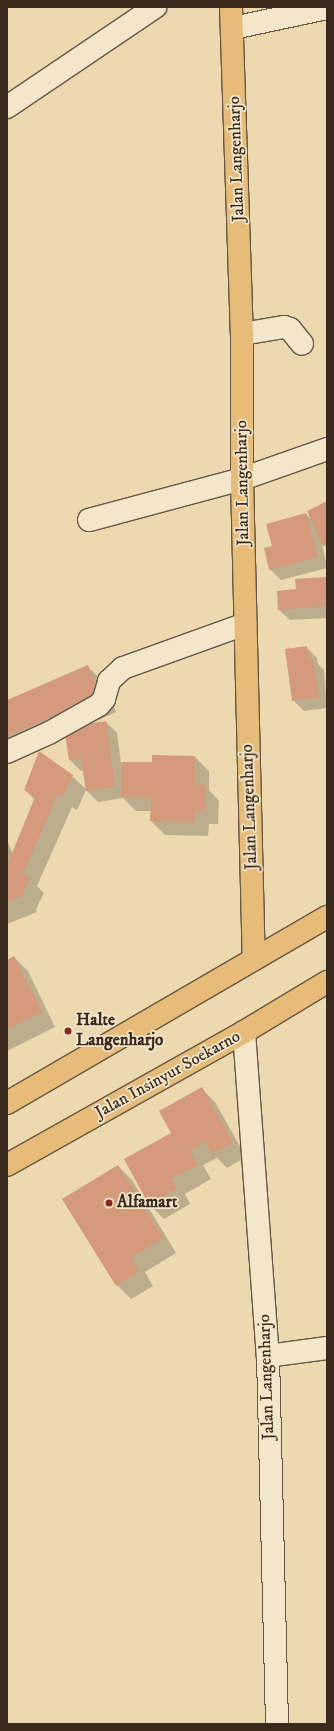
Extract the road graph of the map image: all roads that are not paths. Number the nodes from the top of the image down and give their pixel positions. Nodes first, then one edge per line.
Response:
1 (155, 7) edge
2 (327, 8) edge
3 (232, 18) edge
4 (7, 107) edge
5 (242, 334) junction
6 (302, 344) dead end
7 (327, 449) edge
8 (242, 479) junction
9 (89, 520) dead end
10 (245, 624) junction
11 (7, 752) edge
12 (327, 917) edge
13 (254, 959) junction
14 (327, 982) edge
15 (244, 1032) junction
16 (7, 1103) edge
17 (7, 1166) edge
18 (327, 1348) edge
19 (268, 1356) junction
20 (277, 1724) edge

1 - 4 street
2 - 3 street
3 - 5 main road, Jalan Langenharjo
5 - 6 street
5 - 8 main road, Jalan Langenharjo
7 - 8 street
8 - 9 street
8 - 10 main road, Jalan Langenharjo
10 - 11 street
10 - 13 main road, Jalan Langenharjo
12 - 13 main road
13 - 16 main road
14 - 15 main road, Jalan Insinyur Soekarno
15 - 17 main road, Jalan Insinyur Soekarno
15 - 19 street, Jalan Langenharjo
18 - 19 street
19 - 20 street, Jalan Langenharjo

